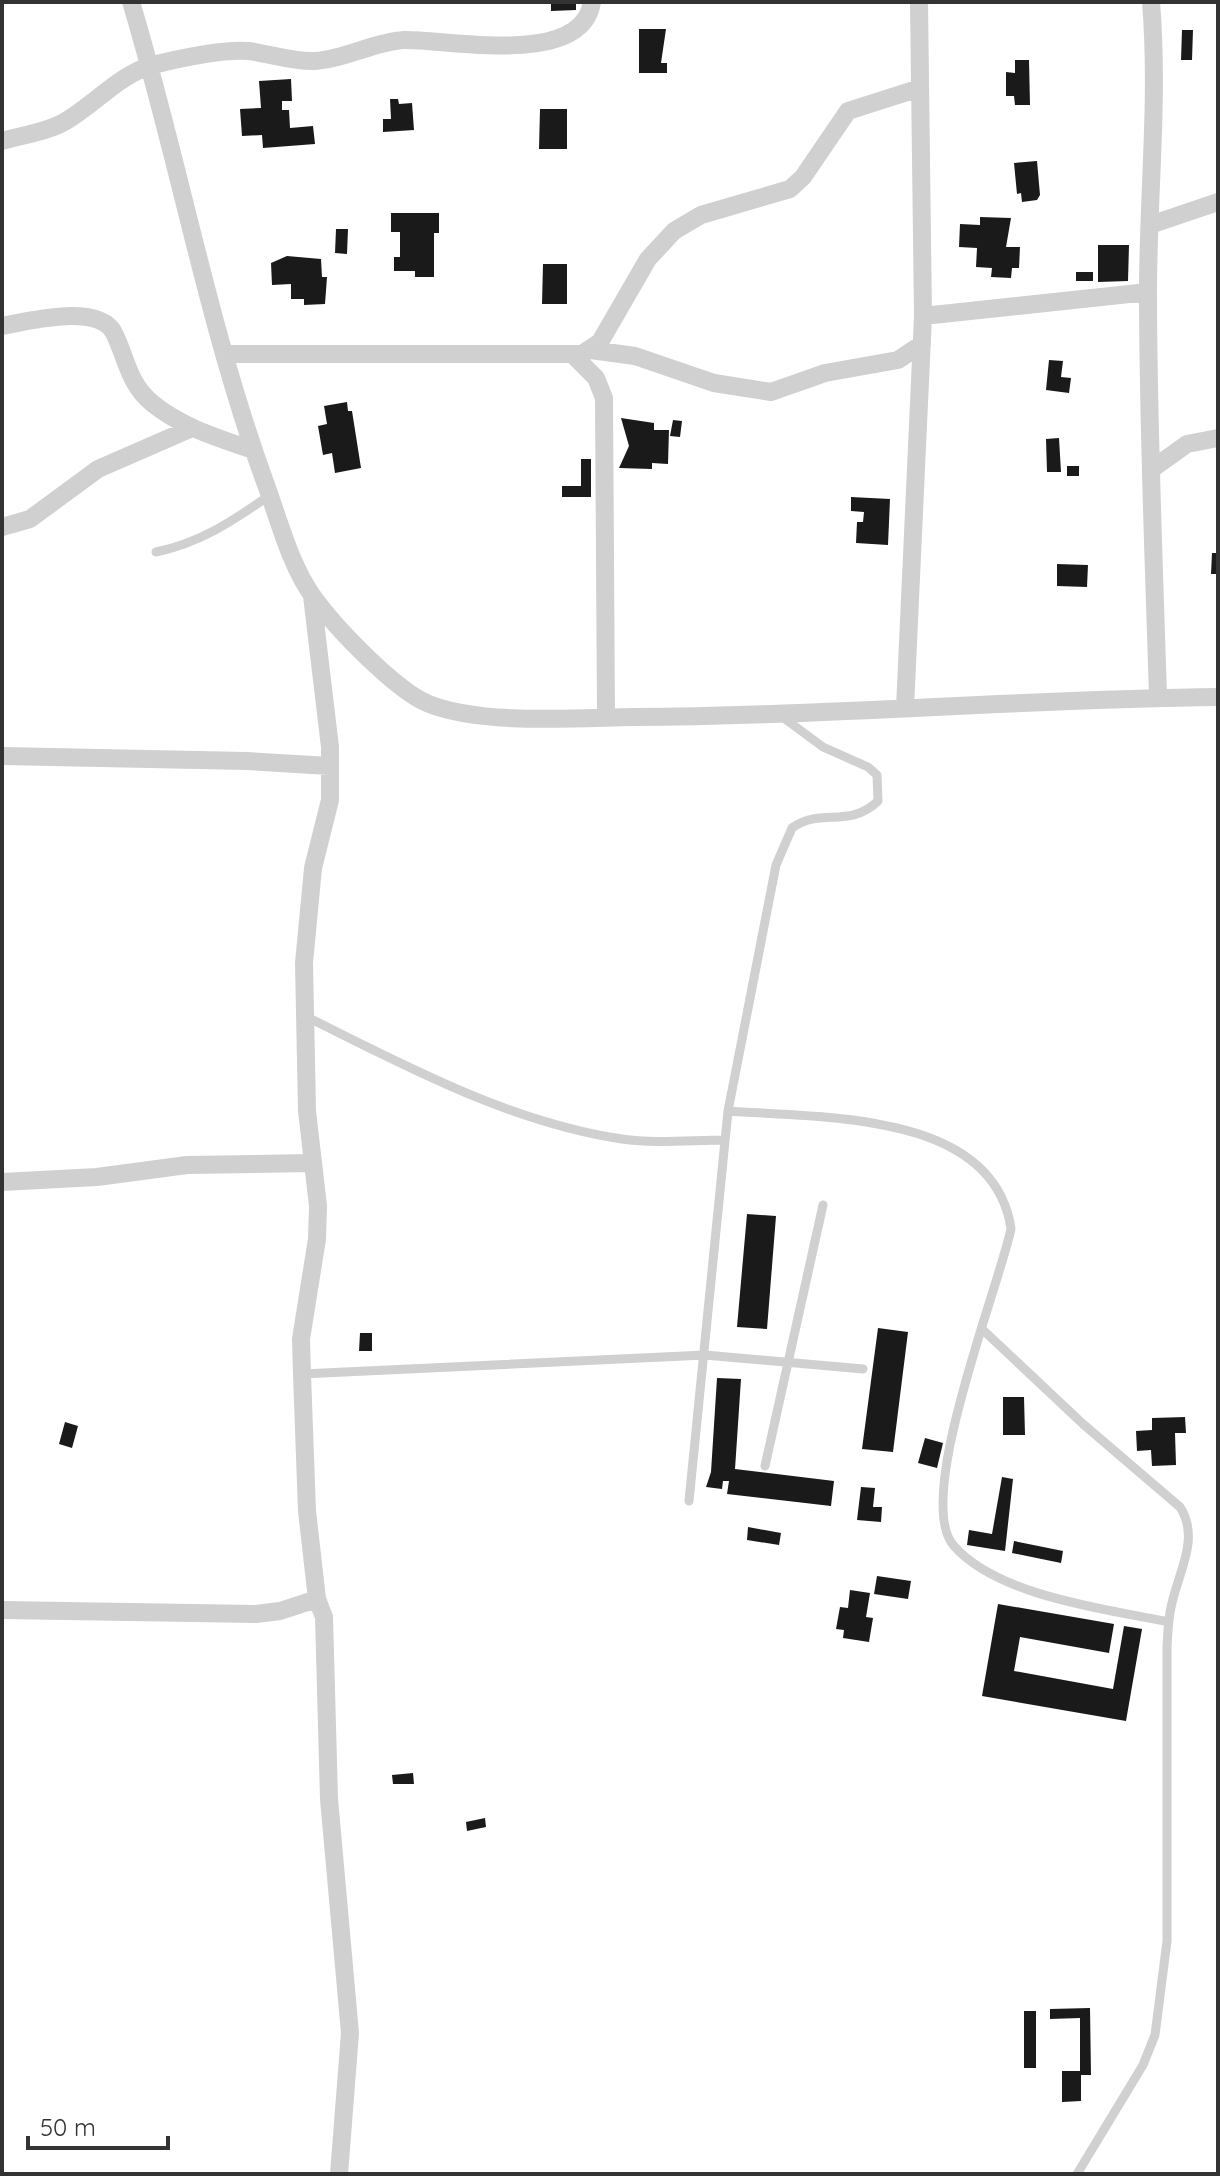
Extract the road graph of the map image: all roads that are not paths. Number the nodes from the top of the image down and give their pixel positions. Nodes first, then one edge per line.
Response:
1 (131, 2) edge
2 (592, 2) edge
3 (919, 2) edge
4 (1151, 2) edge
5 (150, 65) junction
6 (920, 88) junction
7 (2, 141) edge
8 (1218, 202) edge
9 (1150, 225) junction
10 (1148, 292) junction
11 (923, 316) junction
12 (2, 326) edge
13 (922, 344) junction
14 (582, 353) junction
15 (224, 354) junction
16 (192, 428) junction
17 (1218, 438) edge
18 (253, 450) junction
19 (1152, 469) junction
20 (270, 495) junction
21 (2, 527) edge
22 (156, 552) dead end
23 (312, 596) junction
24 (1158, 697) junction
25 (1218, 697) edge
26 (905, 708) junction
27 (781, 716) junction
28 (606, 717) junction
29 (2, 756) edge
30 (329, 766) junction
31 (305, 1016) junction
32 (728, 1111) junction
33 (725, 1140) junction
34 (310, 1163) junction
35 (2, 1182) edge
36 (823, 1205) dead end
37 (982, 1329) junction
38 (705, 1355) junction
39 (791, 1360) junction
40 (863, 1369) dead end
41 (302, 1374) junction
42 (765, 1466) dead end
43 (689, 1501) dead end
44 (317, 1599) junction
45 (5, 1614) edge
46 (1169, 1622) junction
47 (1083, 2171) edge
48 (339, 2174) edge

1 - 5 street
2 - 5 street
3 - 6 street
4 - 9 street
5 - 7 street
5 - 15 street
6 - 11 street
6 - 14 street
8 - 9 street
9 - 10 street
10 - 11 street
10 - 19 street
11 - 13 street
12 - 16 street
13 - 14 street
13 - 26 street
14 - 15 street
14 - 28 street
15 - 18 street
16 - 18 street
16 - 21 street
17 - 19 street
18 - 20 street
19 - 24 street
20 - 22 lane
20 - 23 street
23 - 28 street
23 - 30 street
24 - 25 street
24 - 26 street
26 - 27 street
27 - 28 street
27 - 32 lane
29 - 30 street
30 - 31 street
31 - 33 lane
31 - 34 street
32 - 33 lane
32 - 37 lane
33 - 38 lane
34 - 35 street
34 - 41 street
36 - 39 lane
37 - 46 lane
37 - 46 lane
38 - 39 lane
38 - 41 lane
38 - 43 lane
39 - 40 lane
39 - 42 lane
41 - 44 street
44 - 45 street
44 - 48 street
46 - 47 lane

